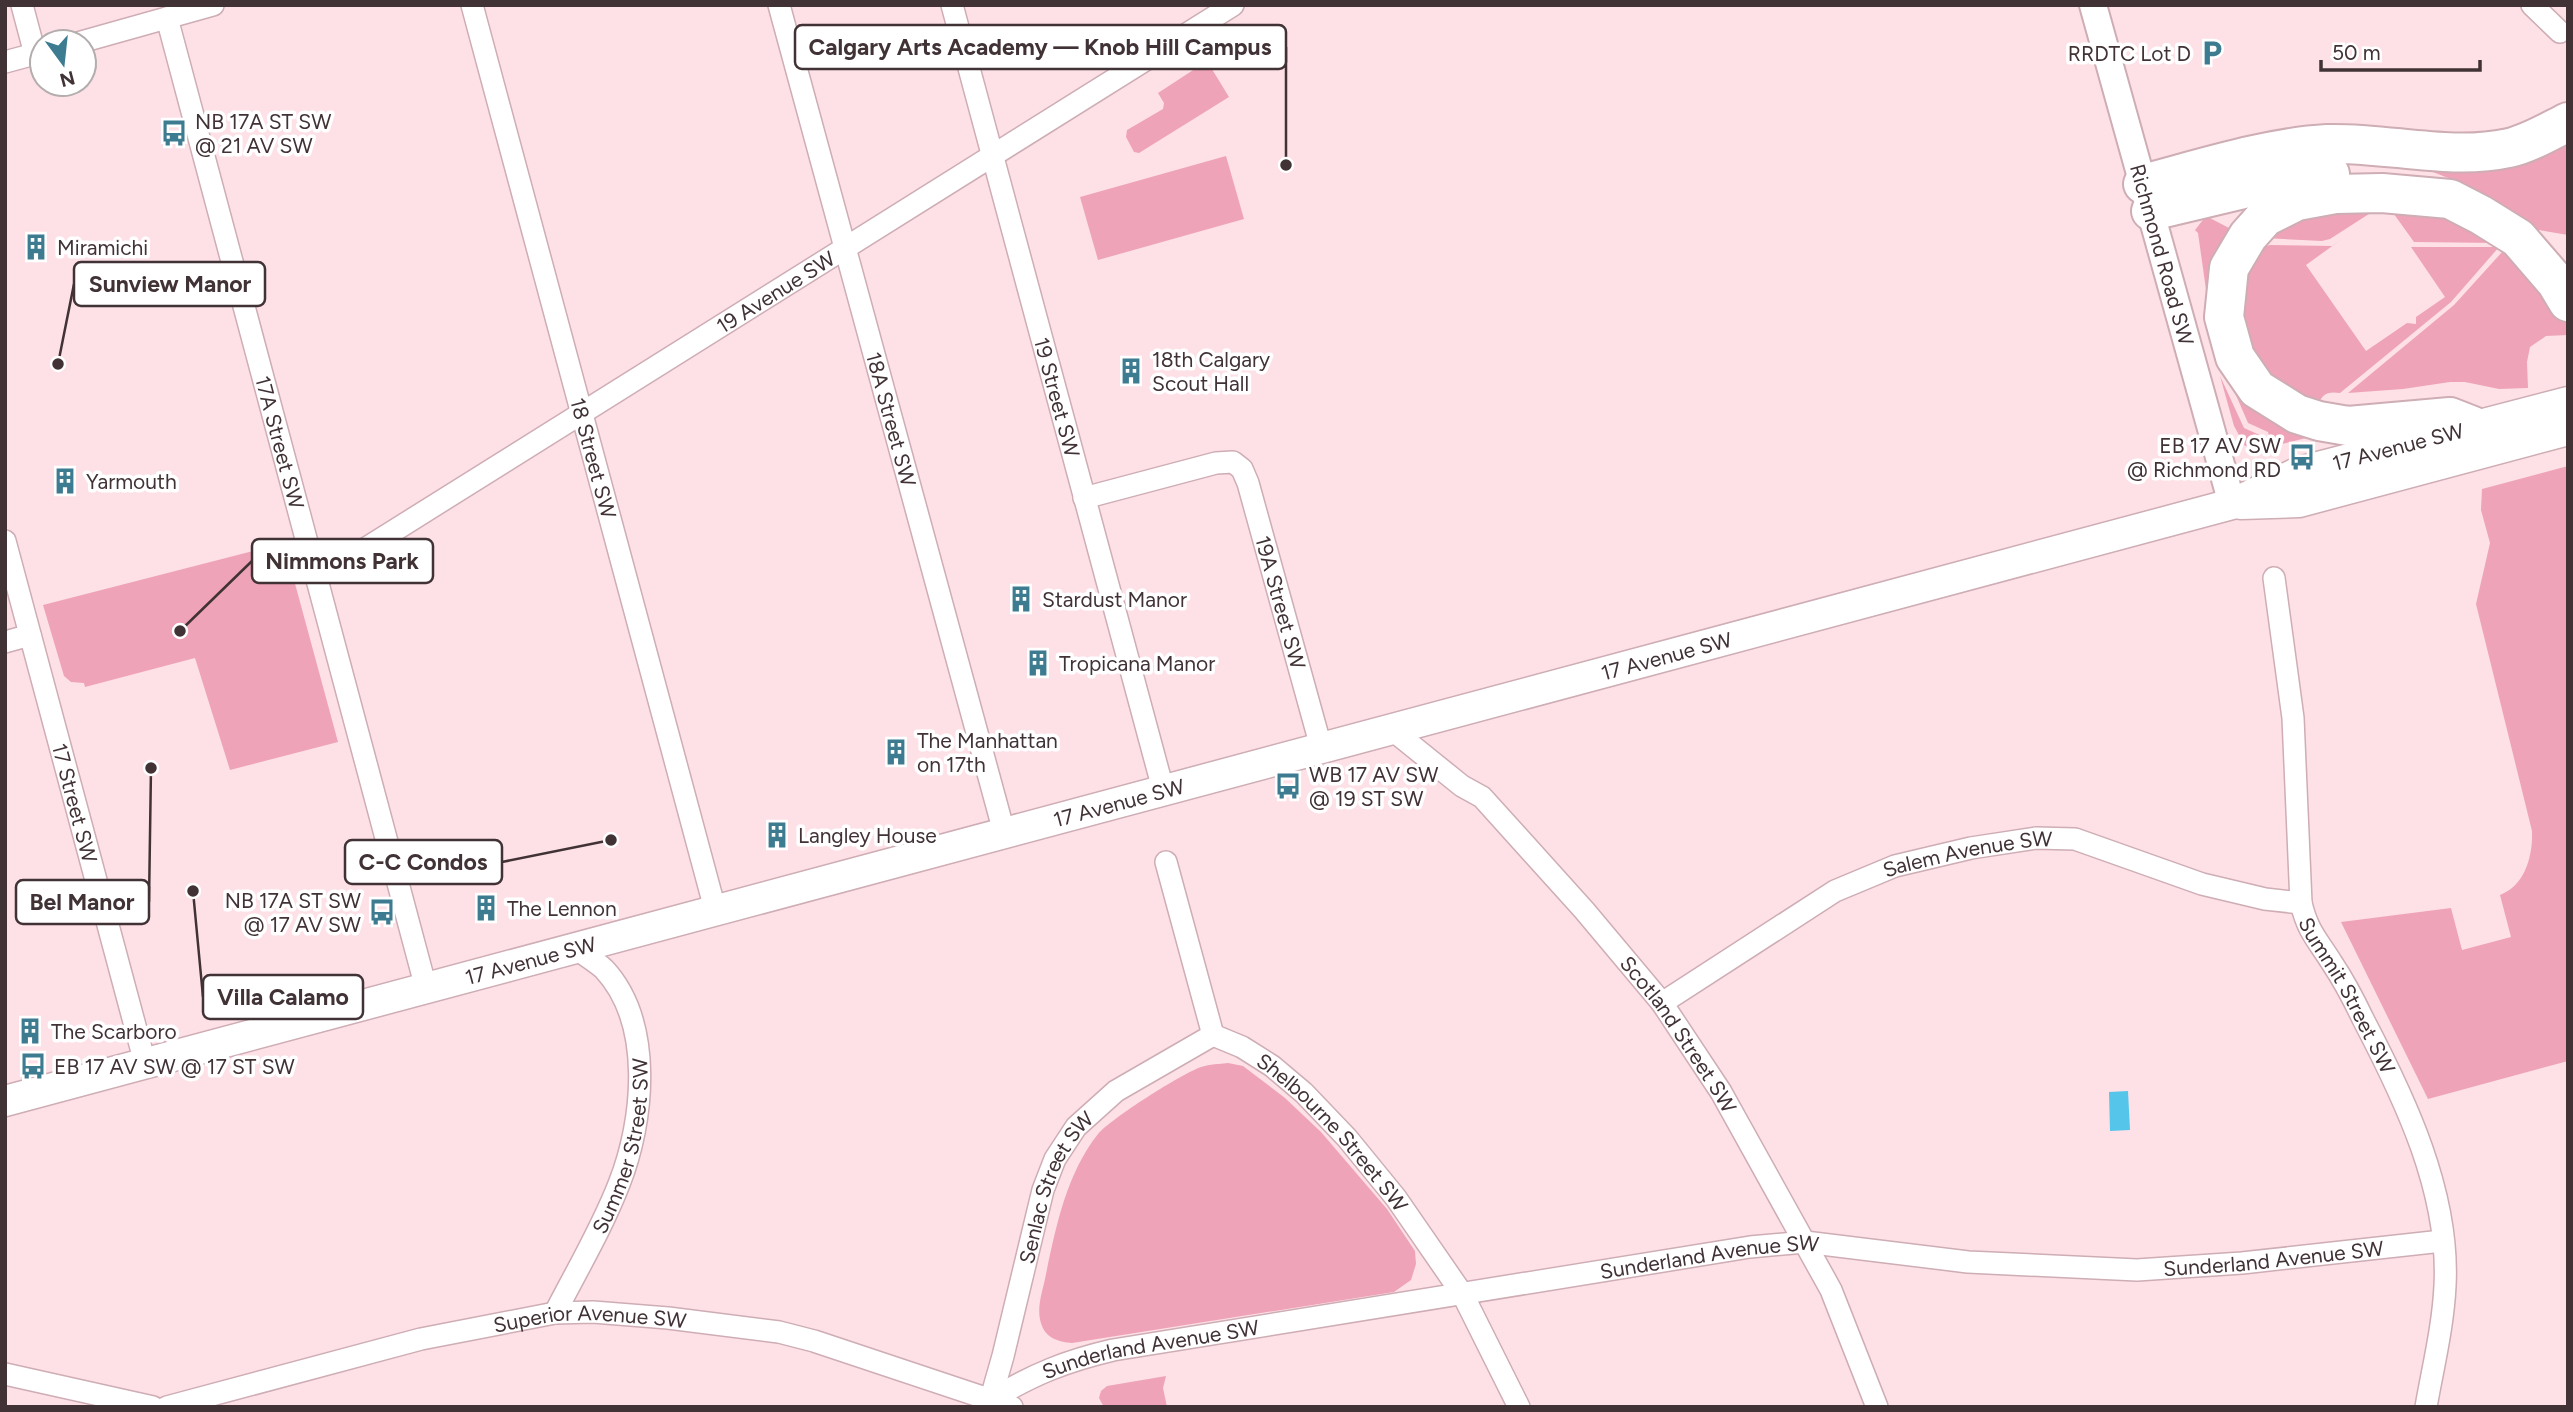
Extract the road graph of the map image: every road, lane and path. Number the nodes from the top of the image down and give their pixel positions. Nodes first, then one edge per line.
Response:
1 (22, 5) edge
2 (213, 5) edge
3 (472, 5) edge
4 (779, 5) edge
5 (952, 5) edge
6 (1233, 5) edge
7 (2093, 5) edge
8 (2532, 5) edge
9 (167, 18) junction
10 (30, 28) edge
11 (2560, 32) dead end
12 (98, 37) edge
13 (28, 56) edge
14 (5, 62) edge
15 (2568, 122) edge
16 (993, 154) junction
17 (2147, 197) junction
18 (2450, 199) junction
19 (844, 249) junction
20 (2568, 302) edge
21 (581, 413) junction
22 (2565, 417) edge
23 (2473, 426) junction
24 (1084, 498) junction
25 (2232, 504) junction
26 (5, 541) edge
27 (2274, 578) dead end
28 (317, 579) junction
29 (30, 635) junction
30 (5, 642) edge
31 (1390, 728) junction
32 (1321, 747) junction
33 (1163, 789) junction
34 (1004, 832) junction
35 (1166, 862) dead end
36 (2301, 903) junction
37 (715, 909) junction
38 (574, 947) junction
39 (426, 988) junction
40 (1662, 1003) junction
41 (1213, 1034) junction
42 (145, 1063) junction
43 (5, 1101) edge
44 (2442, 1241) junction
45 (1805, 1242) junction
46 (1463, 1295) junction
47 (555, 1313) junction
48 (5, 1374) edge
49 (997, 1404) edge
50 (153, 1407) edge
51 (167, 1407) edge
52 (1519, 1407) edge
53 (1877, 1407) edge
54 (2426, 1407) edge

1 - 10 street
2 - 9 street
3 - 21 street, 18 Street SW
4 - 19 street, 18A Street SW
5 - 16 street, 19 Street SW
6 - 16 street, 19 Avenue SW
7 - 17 street, Richmond Road SW
8 - 11 street
9 - 12 street
9 - 28 street, 17A Street SW
13 - 14 street
15 - 17 highway
16 - 19 street, 19 Avenue SW
16 - 24 street, 19 Street SW
17 - 18 highway
17 - 25 street, Richmond Road SW
18 - 20 highway
18 - 23 highway
19 - 21 street, 19 Avenue SW
19 - 34 street, 18A Street SW
21 - 28 street, 19 Avenue SW
21 - 37 street, 18 Street SW
22 - 23 main road, 17 Avenue SW
22 - 25 main road, 17 Avenue SW
23 - 25 main road, 17 Avenue SW
24 - 32 street, 19A Street SW
24 - 33 street, 19 Street SW
25 - 31 main road, 17 Avenue SW
26 - 29 street, 17 Street SW
27 - 36 street, Summit Street SW
28 - 39 street, 17A Street SW
29 - 30 street
29 - 42 street, 17 Street SW
31 - 32 main road, 17 Avenue SW
31 - 40 street, Scotland Street SW
32 - 33 main road, 17 Avenue SW
33 - 34 main road, 17 Avenue SW
34 - 37 main road, 17 Avenue SW
35 - 41 street
36 - 40 street, Salem Avenue SW
36 - 44 street, Summit Street SW
37 - 38 main road, 17 Avenue SW
38 - 39 main road, 17 Avenue SW
38 - 47 street, Summer Street SW
39 - 42 main road, 17 Avenue SW
40 - 45 street, Scotland Street SW
41 - 46 street, Shelbourne Street SW
41 - 49 street, Senlac Street SW
42 - 43 main road, 17 Avenue SW
44 - 45 street, Sunderland Avenue SW
44 - 54 street, Summit Street SW
45 - 46 street, Sunderland Avenue SW
45 - 53 street, Scotland Street SW
46 - 49 street, Sunderland Avenue SW
46 - 52 street, Shelbourne Street SW
47 - 49 street, Superior Avenue SW
47 - 51 street, Superior Avenue SW
48 - 50 street

